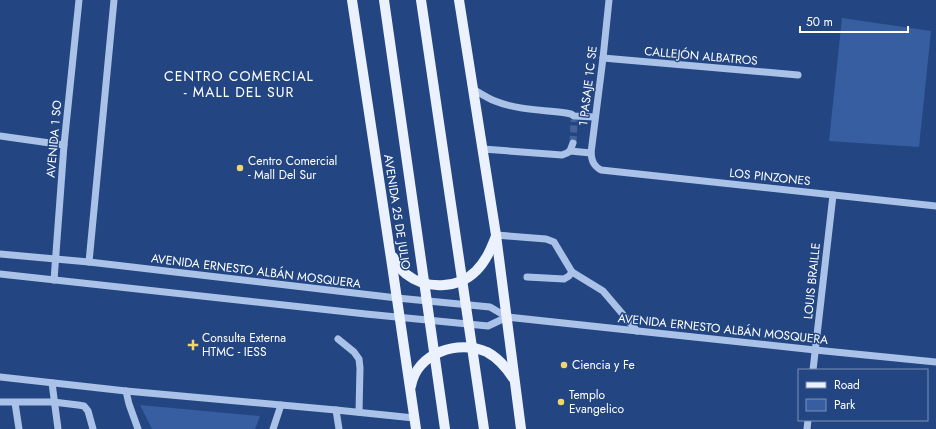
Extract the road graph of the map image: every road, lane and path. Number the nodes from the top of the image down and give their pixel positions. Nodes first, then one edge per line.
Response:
1 (79, 0) edge
2 (114, 0) edge
3 (352, 0) edge
4 (421, 0) edge
5 (459, 0) edge
6 (609, 0) edge
7 (384, 1) edge
8 (603, 58) junction
9 (798, 75) dead end
10 (473, 88) junction
11 (595, 117) junction
12 (0, 136) edge
13 (572, 143) tunnel mouth
14 (64, 145) junction
15 (483, 149) junction
16 (570, 151) junction
17 (591, 153) junction
18 (832, 195) junction
19 (936, 206) edge
20 (496, 235) junction
21 (0, 254) edge
22 (391, 254) junction
23 (56, 260) junction
24 (89, 262) junction
25 (572, 272) junction
26 (0, 274) edge
27 (528, 277) dead end
28 (54, 280) junction
29 (397, 298) junction
30 (507, 317) junction
31 (400, 318) junction
32 (637, 331) junction
33 (338, 339) dead end
34 (815, 350) junction
35 (936, 362) edge
36 (813, 369) edge
37 (0, 378) edge
38 (515, 381) junction
39 (52, 383) junction
40 (410, 390) junction
41 (126, 391) junction
42 (0, 402) edge
43 (54, 402) junction
44 (15, 403) junction
45 (281, 406) junction
46 (336, 410) junction
47 (358, 412) junction
48 (414, 418) junction
49 (19, 429) edge
50 (58, 429) edge
51 (94, 429) edge
52 (138, 429) edge
53 (273, 429) edge
54 (338, 429) edge
55 (416, 429) edge
56 (445, 429) edge
57 (484, 429) edge
58 (521, 429) edge

1 - 14 street, AVENIDA 1 SO
2 - 24 street
3 - 22 main road, AVENIDA 25 DE JULIO
4 - 57 main road
5 - 10 main road
6 - 8 street, 1 PASAJE 1C SE
7 - 56 main road, AVENIDA 25 DE JULIO
8 - 9 street, CALLEJÓN ALBATROS
8 - 11 street, 1 PASAJE 1C SE
10 - 11 street
10 - 15 main road
11 - 17 street, 1 PASAJE 1C SE
12 - 14 street
13 - 16 street
14 - 23 street, AVENIDA 1 SO
15 - 16 street
15 - 20 main road
16 - 17 street
17 - 18 street, LOS PINZONES
18 - 19 street, LOS PINZONES
18 - 34 street, LOUIS BRAILLE
20 - 22 main road
20 - 25 street
20 - 30 main road
21 - 23 street, AVENIDA ERNESTO ALBÁN MOSQUERA
22 - 29 main road, AVENIDA 25 DE JULIO
23 - 24 street, AVENIDA ERNESTO ALBÁN MOSQUERA
23 - 28 street, AVENIDA 1 SO
24 - 29 street, AVENIDA ERNESTO ALBÁN MOSQUERA
25 - 27 street
25 - 32 street
26 - 28 street
28 - 31 street
29 - 30 street, AVENIDA ERNESTO ALBÁN MOSQUERA
29 - 31 main road, AVENIDA 25 DE JULIO
30 - 31 street
30 - 32 street, AVENIDA ERNESTO ALBÁN MOSQUERA
30 - 38 main road
31 - 40 main road, AVENIDA 25 DE JULIO
32 - 34 street, AVENIDA ERNESTO ALBÁN MOSQUERA
33 - 47 street
34 - 35 street, AVENIDA ERNESTO ALBÁN MOSQUERA
34 - 36 street, LOUIS BRAILLE
37 - 39 street
38 - 40 main road
38 - 58 main road
39 - 41 street
39 - 43 street
40 - 48 main road, AVENIDA 25 DE JULIO
41 - 45 street
41 - 52 street
42 - 44 street
43 - 44 street
43 - 50 street
43 - 51 street
44 - 49 street
45 - 46 street
45 - 53 street
46 - 47 street
46 - 54 street
47 - 48 street
48 - 55 main road, AVENIDA 25 DE JULIO

